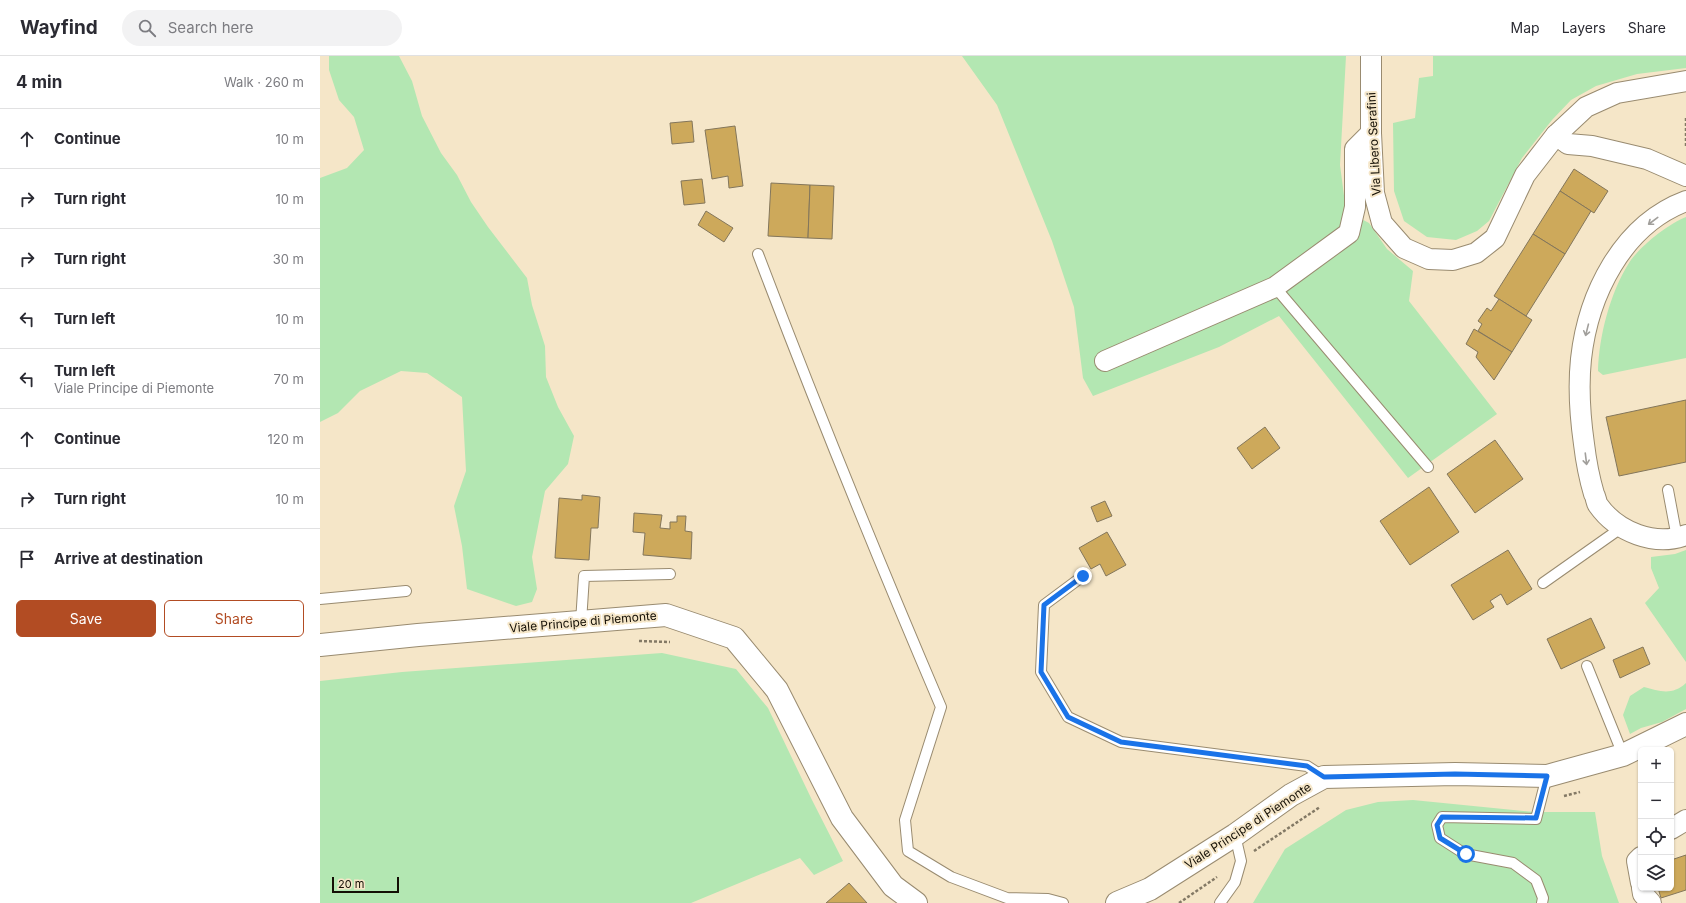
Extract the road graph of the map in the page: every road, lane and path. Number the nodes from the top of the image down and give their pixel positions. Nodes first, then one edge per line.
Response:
1 (1371, 56) edge
2 (1686, 81) edge
3 (1686, 118) edge
4 (1371, 133) junction
5 (1556, 135) junction
6 (1686, 148) edge
7 (1686, 176) edge
8 (1686, 201) edge
9 (758, 254) dead end
10 (1275, 287) junction
11 (1105, 361) dead end
12 (1428, 467) dead end
13 (1668, 490) dead end
14 (1621, 528) junction
15 (1681, 536) edge
16 (670, 574) dead end
17 (1083, 576) dead end
18 (1543, 583) dead end
19 (406, 591) dead end
20 (320, 599) edge
21 (581, 622) junction
22 (634, 641) dead end
23 (671, 642) dead end
24 (320, 645) edge
25 (1587, 666) dead end
26 (1686, 724) edge
27 (1623, 755) junction
28 (1324, 777) junction
29 (1545, 786) junction
30 (1583, 791) dead end
31 (1323, 804) dead end
32 (1686, 820) edge
33 (1674, 827) edge
34 (1235, 835) junction
35 (1241, 861) junction
36 (1642, 891) edge
37 (916, 903) edge
38 (1063, 903) edge
39 (1117, 903) edge
40 (1179, 903) edge
41 (1220, 903) edge
42 (1542, 903) edge
43 (1651, 903) edge

1 - 4 street, Via Libero Serafini
2 - 5 street, Via Libero Serafini
3 - 6 path
4 - 5 street, Via Libero Serafini
4 - 10 street
5 - 7 street
8 -> 14 street
9 - 38 lane
10 - 11 street
10 - 12 lane
13 - 15 lane
14 - 15 street
14 - 18 lane
16 - 21 lane
17 - 28 lane
19 - 20 lane
21 - 24 street, Viale Principe di Piemonte
21 - 37 street, Viale Principe di Piemonte
22 - 23 path
25 - 27 lane
26 - 27 street, Viale Principe di Piemonte
27 - 29 street, Viale Principe di Piemonte
28 - 29 street, Viale Principe di Piemonte
28 - 34 street, Viale Principe di Piemonte
29 - 30 path
29 - 42 lane
31 - 35 path
32 - 33 street
34 - 35 lane
34 - 39 street, Viale Principe di Piemonte
35 - 40 path
35 - 41 lane
36 - 43 street

